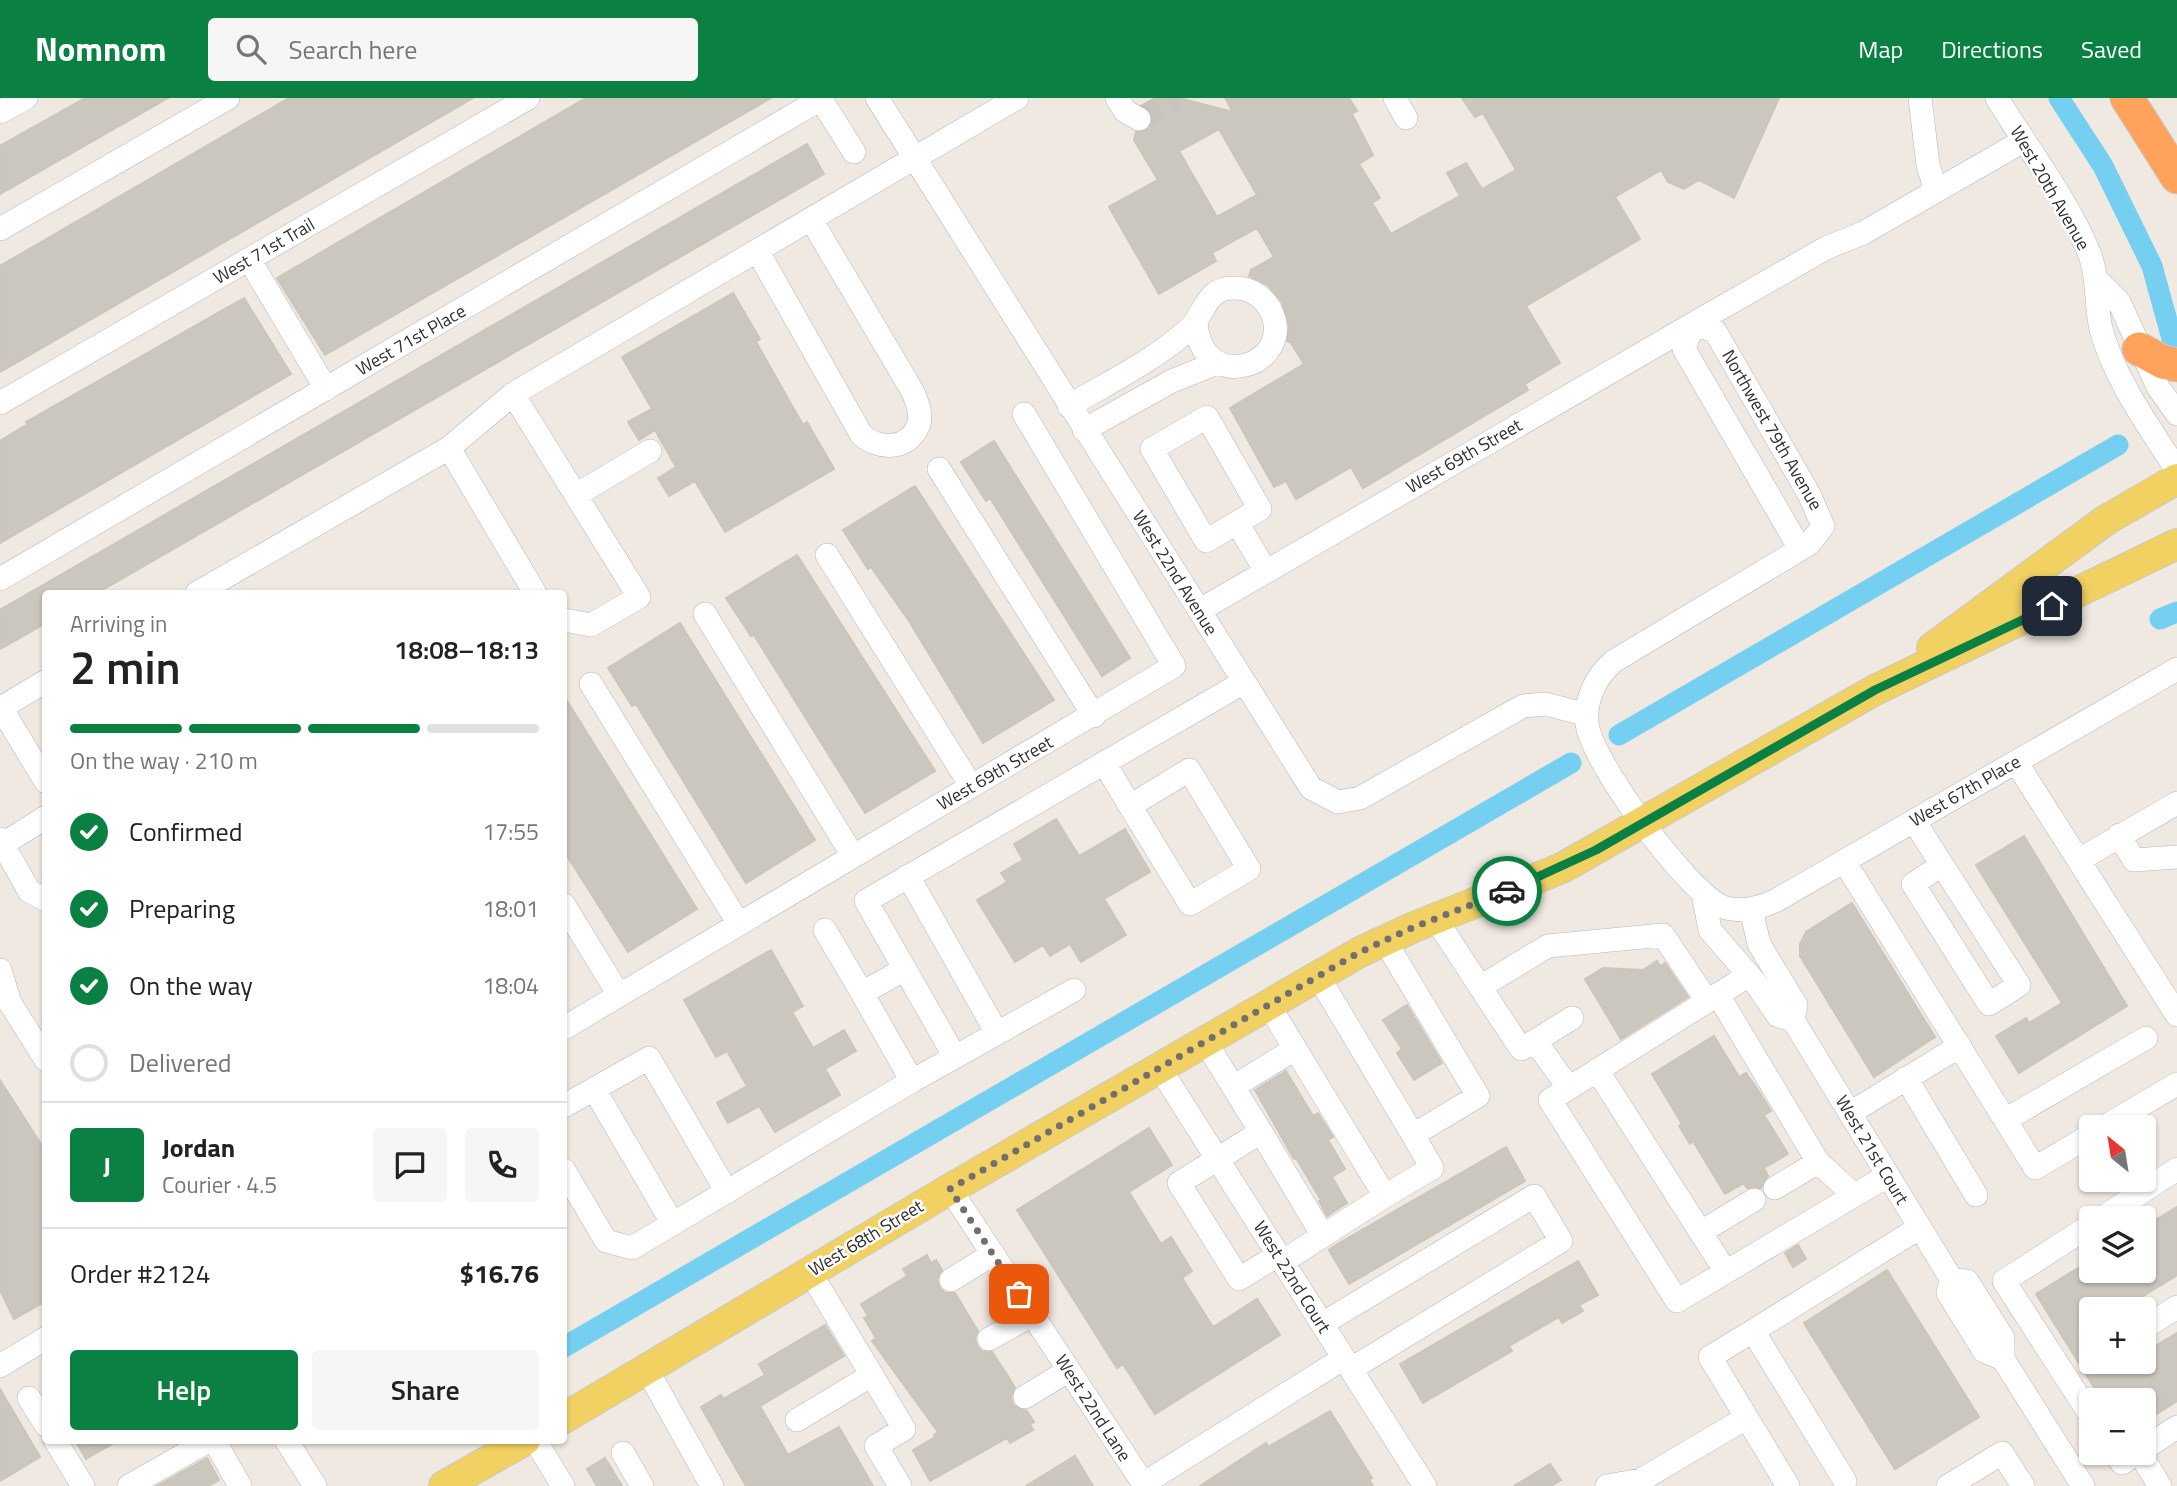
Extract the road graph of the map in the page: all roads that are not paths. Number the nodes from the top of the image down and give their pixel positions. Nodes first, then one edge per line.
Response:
1 (26, 98) edge
2 (228, 98) edge
3 (528, 98) edge
4 (820, 98) edge
5 (877, 98) edge
6 (1017, 98) edge
7 (1117, 98) edge
8 (1920, 98) edge
9 (1997, 98) edge
10 (2127, 98) edge
11 (0, 111) edge
12 (1139, 119) dead end
13 (2023, 141) junction
14 (855, 152) dead end
15 (914, 158) junction
16 (2177, 177) edge
17 (1936, 191) junction
18 (812, 221) junction
19 (0, 229) edge
20 (758, 252) junction
21 (249, 259) junction
22 (2098, 281) junction
23 (1196, 323) junction
24 (1693, 324) junction
25 (2139, 349) junction
26 (1217, 363) junction
27 (2177, 365) edge
28 (326, 389) junction
29 (513, 394) junction
30 (0, 403) edge
31 (1069, 406) junction
32 (1024, 414) dead end
33 (2177, 414) edge
34 (1084, 430) junction
35 (449, 448) junction
36 (650, 451) dead end
37 (939, 469) dead end
38 (2177, 470) edge
39 (2177, 479) edge
40 (576, 495) junction
41 (1237, 523) junction
42 (2177, 544) edge
43 (1800, 549) junction
44 (827, 555) dead end
45 (1266, 571) junction
46 (0, 579) edge
47 (202, 590) edge
48 (533, 590) edge
49 (1200, 610) junction
50 (705, 614) dead end
51 (567, 621) edge
52 (2177, 669) edge
53 (1244, 682) junction
54 (42, 683) edge
55 (591, 684) dead end
56 (1875, 690) junction
57 (1, 708) edge
58 (1587, 715) junction
59 (1094, 716) junction
60 (2016, 762) junction
61 (1105, 764) junction
62 (42, 775) edge
63 (971, 786) junction
64 (2177, 803) edge
65 (1130, 806) junction
66 (42, 819) edge
67 (1914, 821) junction
68 (1644, 822) junction
69 (2119, 835) junction
70 (1, 843) edge
71 (853, 856) junction
72 (2177, 858) edge
73 (1844, 860) junction
74 (2079, 860) junction
75 (1942, 865) junction
76 (908, 876) junction
77 (1703, 893) junction
78 (42, 898) edge
79 (1751, 909) junction
80 (567, 910) edge
81 (1435, 918) junction
82 (739, 924) junction
83 (825, 930) dead end
84 (1385, 941) junction
85 (905, 969) junction
86 (0, 970) edge
87 (1749, 975) junction
88 (1318, 976) junction
89 (1480, 987) junction
90 (1074, 990) dead end
91 (862, 993) junction
92 (619, 995) junction
93 (1713, 998) junction
94 (3, 1002) edge
95 (1268, 1004) junction
96 (2177, 1015) edge
97 (1572, 1018) dead end
98 (1793, 1020) junction
99 (567, 1026) edge
100 (997, 1033) junction
101 (2146, 1038) dead end
102 (1205, 1041) junction
103 (1535, 1041) junction
104 (1960, 1046) junction
105 (1295, 1049) junction
106 (42, 1055) edge
107 (955, 1057) junction
108 (1159, 1067) junction
109 (1597, 1070) junction
110 (1906, 1078) junction
111 (912, 1080) junction
112 (2177, 1084) edge
113 (1233, 1087) junction
114 (1569, 1088) junction
115 (594, 1089) junction
116 (567, 1104) edge
117 (1850, 1113) junction
118 (2124, 1115) edge
119 (2005, 1120) junction
120 (1261, 1132) junction
121 (1413, 1135) junction
122 (2079, 1142) edge
123 (1218, 1159) junction
124 (1818, 1161) junction
125 (2177, 1169) edge
126 (567, 1175) edge
127 (1887, 1176) junction
128 (1775, 1188) dead end
129 (950, 1189) junction
130 (727, 1192) junction
131 (1854, 1195) junction
132 (1976, 1195) dead end
133 (1385, 1196) junction
134 (1754, 1200) dead end
135 (2120, 1206) edge
136 (673, 1224) junction
137 (1919, 1227) junction
138 (1701, 1233) junction
139 (2079, 1233) edge
140 (1322, 1236) junction
141 (993, 1254) junction
142 (1280, 1258) junction
143 (810, 1272) junction
144 (1726, 1272) junction
145 (951, 1280) dead end
146 (2177, 1307) edge
147 (1032, 1315) junction
148 (2156, 1320) edge
149 (1322, 1324) junction
150 (1753, 1331) junction
151 (989, 1339) dead end
152 (42, 1340) edge
153 (1347, 1364) junction
154 (0, 1366) edge
155 (646, 1368) junction
156 (1069, 1370) junction
157 (872, 1376) junction
158 (1025, 1397) dead end
159 (2079, 1397) edge
160 (29, 1398) dead end
161 (567, 1414) edge
162 (1746, 1418) junction
163 (42, 1419) edge
164 (797, 1420) dead end
165 (2177, 1427) edge
166 (2156, 1440) edge
167 (57, 1444) edge
168 (214, 1444) edge
169 (289, 1444) edge
170 (511, 1444) edge
171 (537, 1444) edge
172 (183, 1447) edge
173 (484, 1452) edge
174 (623, 1453) dead end
175 (2146, 1465) edge
176 (1845, 1481) dead end
177 (2075, 1483) edge
178 (1144, 1485) edge
179 (83, 1486) edge
180 (129, 1486) edge
181 (240, 1486) edge
182 (315, 1486) edge
183 (444, 1486) edge
184 (563, 1486) edge
185 (642, 1486) edge
186 (712, 1486) edge
187 (900, 1486) edge
188 (1425, 1486) edge
189 (1607, 1486) edge
190 (1788, 1486) edge
191 (1948, 1486) edge
192 (2023, 1486) edge
193 (2160, 1486) edge

1 - 11 street
2 - 19 street
3 - 21 street, West 71st Trail
4 - 14 street
4 - 28 street, West 71st Place
5 - 15 street, West 22nd Avenue
6 - 15 street
7 - 12 street
8 - 17 street
9 - 13 street, West 20th Avenue
10 - 16 highway
13 - 17 street, West 69th Street
13 - 22 street, West 20th Avenue
15 - 18 street
15 - 31 street, West 22nd Avenue
17 - 24 street, West 69th Street
18 - 20 street
18 - 20 street
20 - 29 street
21 - 28 street
21 - 30 street, West 71st Trail
22 - 25 street, West 20th Avenue
22 - 38 street, West 20th Avenue
23 - 26 street
23 - 26 street
23 - 31 street
24 - 43 street, Northwest 79th Avenue
24 - 43 street, Northwest 79th Avenue
24 - 45 street, West 69th Street
25 - 27 highway
25 - 33 street, West 20th Avenue
26 - 34 street
28 - 46 street, West 71st Place
29 - 35 street
29 - 40 street
31 - 34 street, West 22nd Avenue
32 - 59 street, West 69th Street
34 - 49 street, West 22nd Avenue
35 - 47 street
35 - 48 street
36 - 40 street
37 - 59 street
39 - 56 main road, West 68th Street
40 - 51 street
41 - 41 street
41 - 45 street
42 - 56 main road, West 68th Street
43 - 58 street, Northwest 79th Avenue
44 - 63 street
45 - 49 street, West 69th Street
49 - 53 street, West 22nd Avenue
50 - 71 street
52 - 60 street, West 67th Place
53 - 58 street, West 22nd Avenue
53 - 61 street
54 - 57 street
55 - 82 street
56 - 68 main road, West 68th Street
57 - 62 street
58 - 68 street
59 - 63 street, West 69th Street
60 - 67 street, West 67th Place
60 - 74 street
61 - 65 street
61 - 76 street
63 - 71 street, West 69th Street
64 - 69 street
65 - 65 street
66 - 70 street
67 - 73 street, West 67th Place
67 - 75 street
68 - 77 street
68 - 81 main road, West 68th Street
69 - 72 street
69 - 74 street
70 - 78 street
71 - 82 street, West 69th Street
73 - 79 street, West 67th Place
73 - 104 street
74 - 96 street
75 - 75 street
76 - 85 street
76 - 100 street
77 - 79 street
77 - 87 street, West 21st Court
79 - 98 street, West 21st Court
80 - 92 street
81 - 84 main road, West 68th Street
81 - 89 street
82 - 92 street, West 69th Street
83 - 91 street
84 - 88 main road, West 68th Street
84 - 121 street
85 - 91 street
85 - 107 street
86 - 94 street
87 - 93 street
87 - 98 street, West 21st Court
88 - 95 main road, West 68th Street
88 - 121 street
89 - 93 street
89 - 103 street
90 - 100 street
91 - 111 street
92 - 99 street, West 69th Street
93 - 109 street
93 - 124 street
94 - 106 street
95 - 102 main road, West 68th Street
95 - 105 street
97 - 103 street
98 - 117 street, West 21st Court
100 - 107 street
101 - 119 street
102 - 108 main road, West 68th Street
102 - 113 street
103 - 114 street
104 - 110 street
104 - 119 street
105 - 113 street
105 - 133 street
107 - 111 street
108 - 123 street, West 22nd Court
108 - 129 main road, West 68th Street
109 - 114 street
109 - 138 street
110 - 117 street
110 - 132 street
111 - 130 street
112 - 118 street
113 - 120 street
114 - 144 street
115 - 116 street
115 - 130 street
115 - 136 street
117 - 127 street, West 21st Court
119 - 122 street
120 - 123 street
120 - 140 street
121 - 133 street
123 - 142 street, West 22nd Court
123 - 142 street
124 - 128 street
124 - 131 street
125 - 135 street
126 - 136 street
127 - 131 street
127 - 137 street, West 21st Court
129 - 141 street, West 22nd Lane
129 - 143 main road, West 68th Street
130 - 136 street
131 - 144 street
133 - 140 street
134 - 138 street
137 - 150 street
137 - 177 street, West 21st Court
138 - 144 street
139 - 159 street
140 - 142 street
141 - 145 street
141 - 147 street, West 22nd Lane
142 - 149 street, West 22nd Court
143 - 155 main road, West 68th Street
143 - 157 street
146 - 148 street
147 - 151 street
147 - 156 street, West 22nd Lane
149 - 153 street, West 22nd Court
149 - 153 street
150 - 162 street
150 - 176 street
152 - 154 street
153 - 178 street
153 - 188 street, West 22nd Court
155 - 161 main road, West 68th Street
155 - 186 street
156 - 158 street
156 - 178 street, West 22nd Lane
157 - 164 street
157 - 187 street
160 - 163 street
162 - 189 street
162 - 190 street
165 - 166 street
167 - 179 street
168 - 181 street
169 - 182 street
170 - 173 main road
171 - 184 street
172 - 180 street
173 - 183 main road
174 - 185 street
175 - 193 street
191 - 192 street

